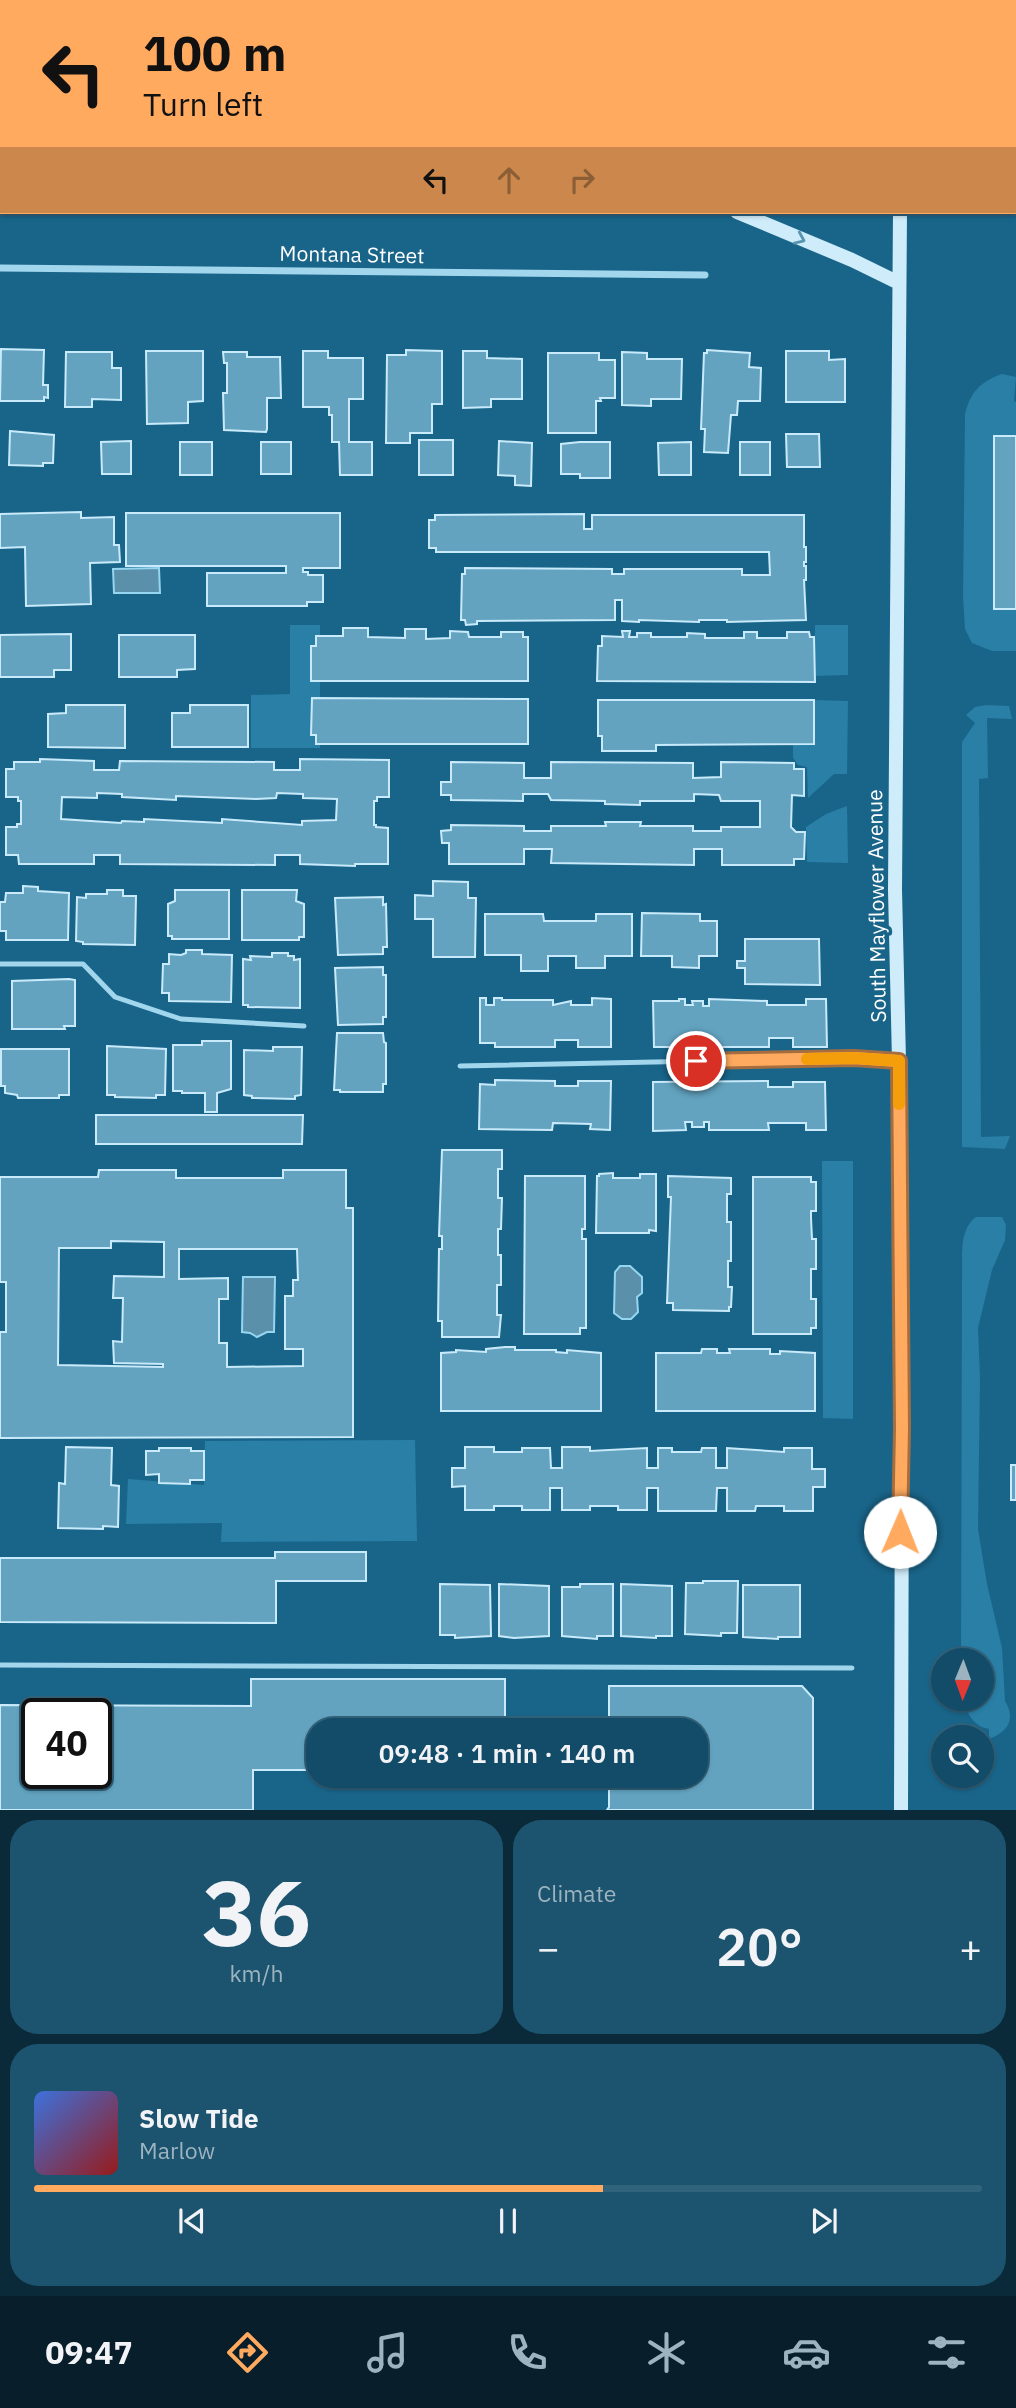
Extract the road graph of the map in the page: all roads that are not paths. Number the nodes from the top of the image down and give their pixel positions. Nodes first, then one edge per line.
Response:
1 (742, 214) edge
2 (900, 214) edge
3 (0, 268) edge
4 (705, 275) dead end
5 (899, 283) junction
6 (0, 964) edge
7 (304, 1026) dead end
8 (899, 1061) junction
9 (460, 1066) dead end
10 (0, 1665) edge
11 (852, 1668) dead end
12 (901, 1810) edge

1 -> 5 street
2 - 5 street, South Mayflower Avenue
3 - 4 street, Montana Street
5 - 8 street, South Mayflower Avenue
6 - 7 lane
8 - 9 lane
8 - 12 street, South Mayflower Avenue
10 - 11 lane

